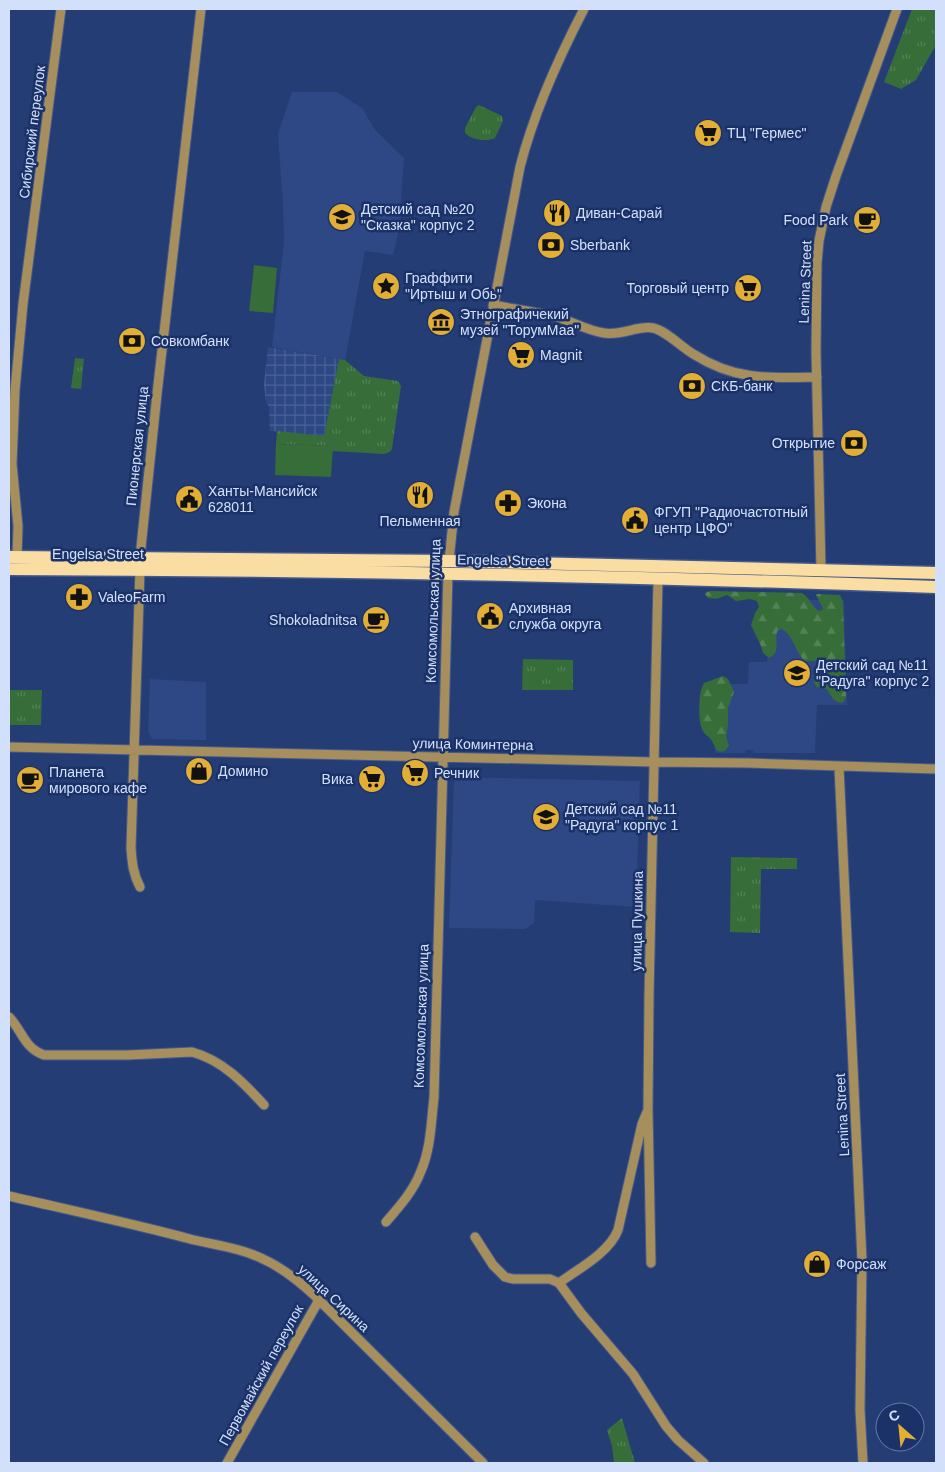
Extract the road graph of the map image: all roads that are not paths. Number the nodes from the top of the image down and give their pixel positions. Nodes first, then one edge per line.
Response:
1 (61, 9) edge
2 (201, 9) edge
3 (584, 9) edge
4 (897, 9) edge
5 (493, 306) junction
6 (817, 377) junction
7 (13, 557) edge
8 (140, 563) junction
9 (448, 568) junction
10 (9, 569) edge
11 (820, 569) junction
12 (936, 573) edge
13 (658, 579) junction
14 (821, 583) junction
15 (936, 587) edge
16 (9, 747) edge
17 (135, 749) junction
18 (444, 757) junction
19 (654, 762) junction
20 (839, 766) junction
21 (936, 769) edge
22 (140, 887) dead end
23 (9, 1017) edge
24 (264, 1105) dead end
25 (648, 1109) junction
26 (9, 1196) edge
27 (386, 1222) dead end
28 (475, 1237) dead end
29 (651, 1263) dead end
30 (559, 1283) junction
31 (319, 1300) junction
32 (228, 1463) edge
33 (483, 1463) edge
34 (704, 1463) edge
35 (863, 1463) edge

1 - 7 street, Сибирский переулок
2 - 8 street, Пионерская улица
3 - 5 street, Комсомольская улица
4 - 6 street, Lenina Street
5 - 6 street
5 - 9 street, Комсомольская улица
6 - 11 street, Lenina Street
7 - 8 main road, Engelsa Street
8 - 9 main road, Engelsa Street
8 - 10 main road, Engelsa Street
8 - 17 street, Пионерская улица
9 - 11 main road, Engelsa Street
9 - 13 main road, Engelsa Street
9 - 18 street, Комсомольская улица
11 - 12 main road, Engelsa Street
11 - 14 main road
13 - 14 main road, Engelsa Street
13 - 19 street, улица Пушкина
14 - 15 main road, Engelsa Street
16 - 17 street, улица Коминтерна
17 - 18 street, улица Коминтерна
17 - 22 street, Пионерская улица
18 - 19 street, улица Коминтерна
18 - 27 street, Комсомольская улица
19 - 20 street, улица Коминтерна
19 - 25 street, улица Пушкина
20 - 21 street, улица Коминтерна
20 - 35 street, Lenina Street
23 - 24 street
25 - 29 street, улица Пушкина
25 - 30 street
26 - 31 street, улица Сирина
28 - 30 street
30 - 34 street
31 - 32 street, Первомайский переулок
31 - 33 street, улица Сирина

